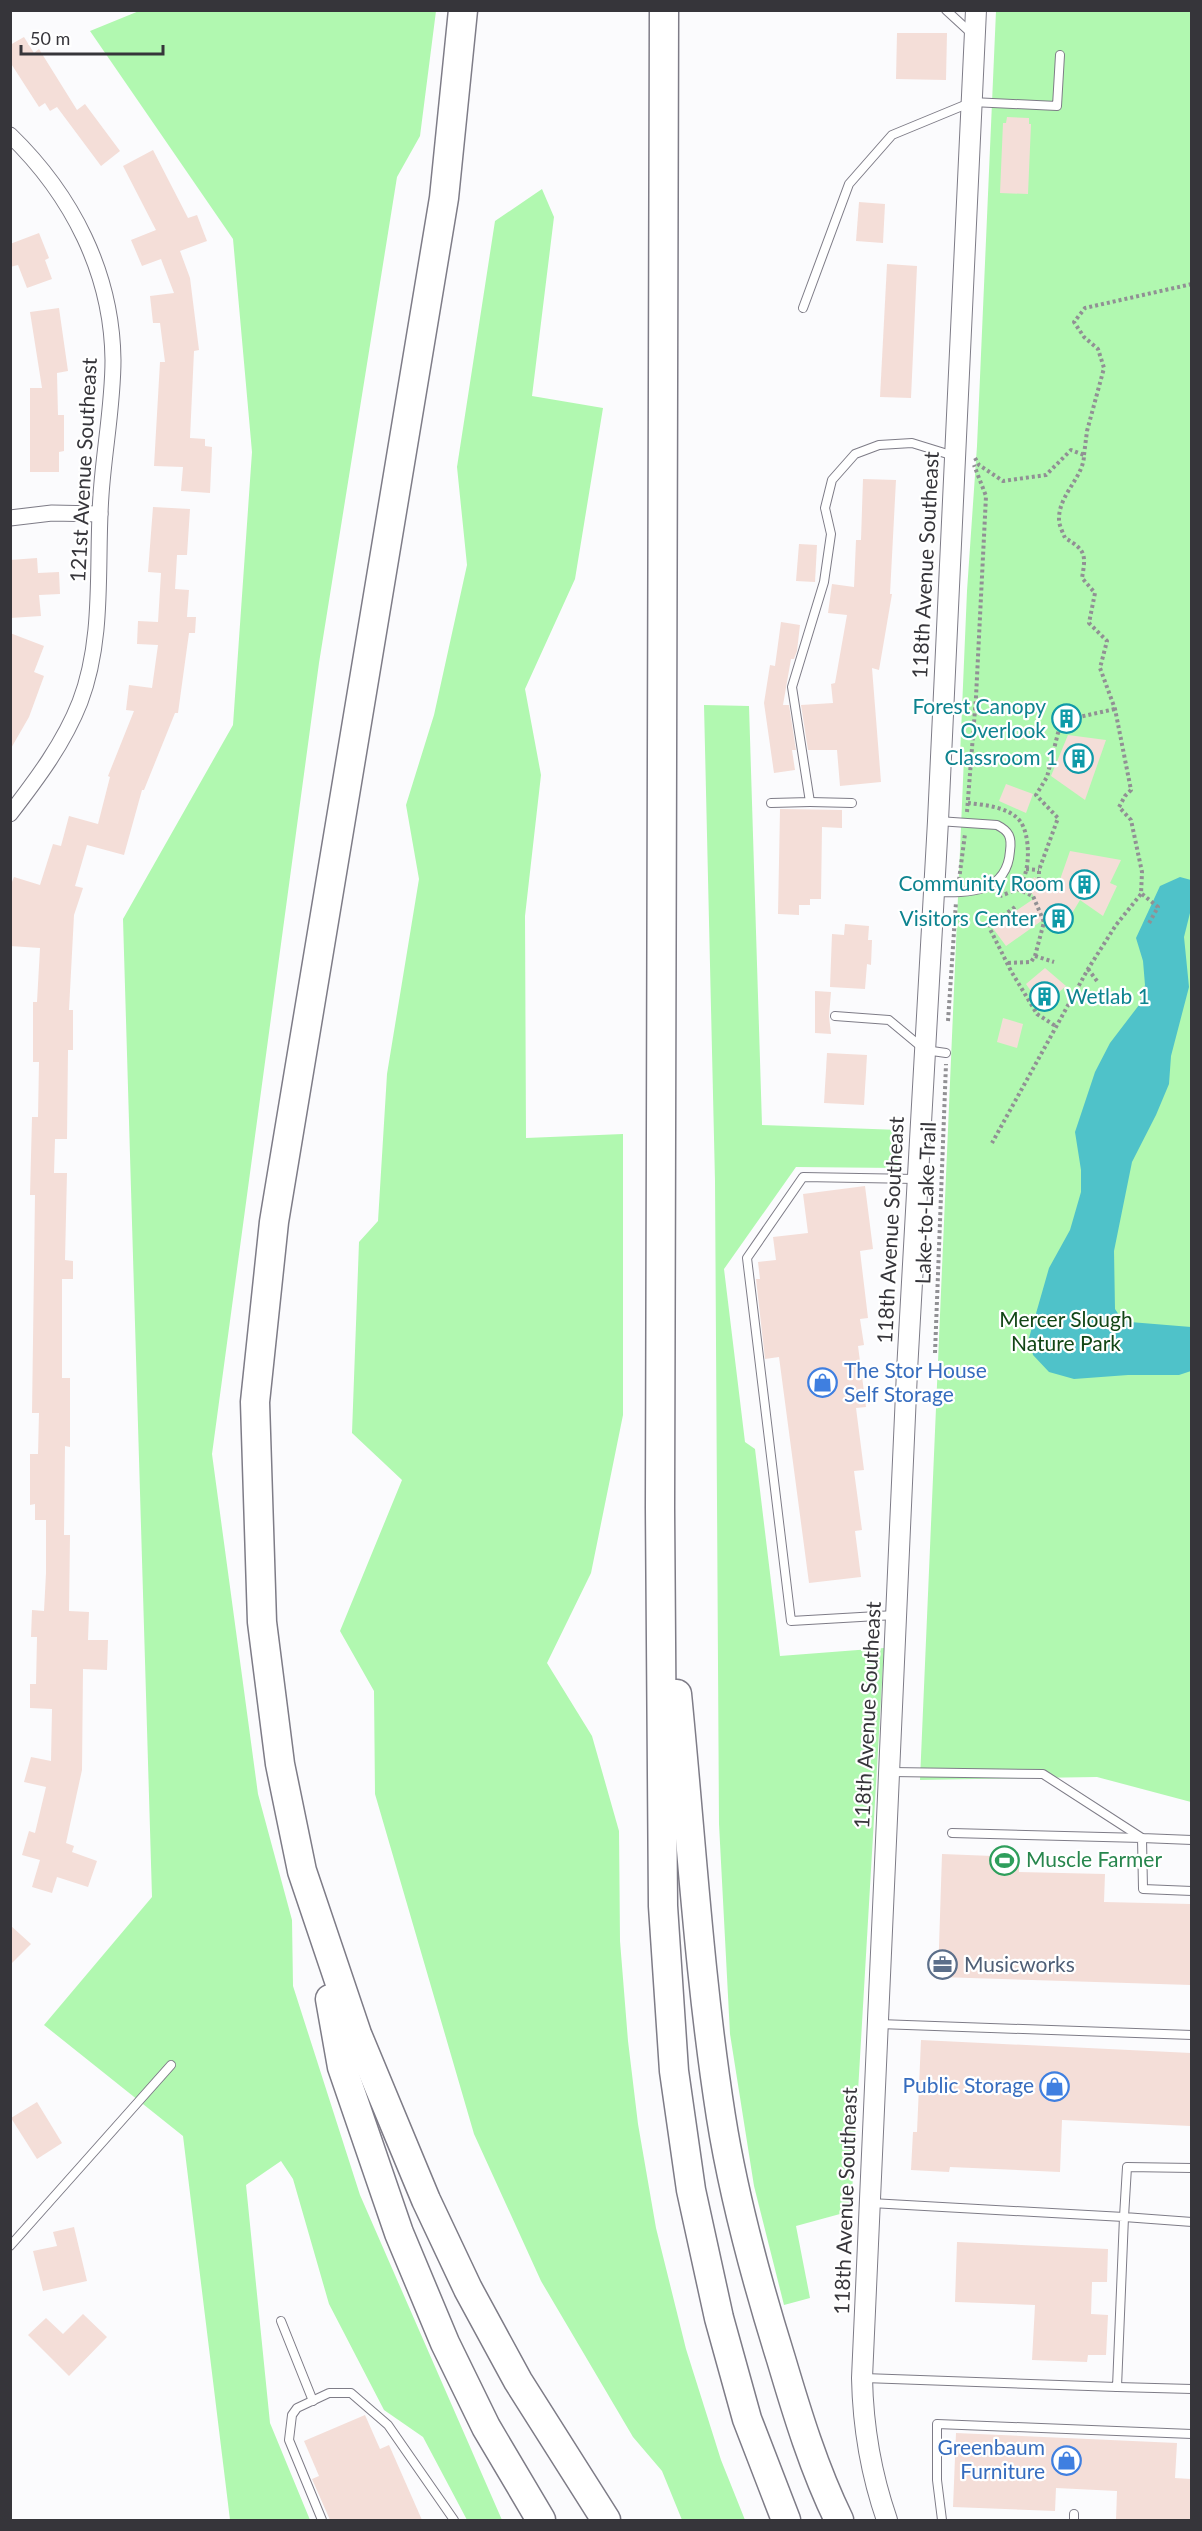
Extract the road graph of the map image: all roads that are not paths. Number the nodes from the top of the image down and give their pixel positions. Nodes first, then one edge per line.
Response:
1 (463, 10) edge
2 (664, 10) edge
3 (946, 10) edge
4 (976, 10) edge
5 (975, 36) junction
6 (1060, 56) dead end
7 (972, 102) junction
8 (10, 135) edge
9 (803, 308) dead end
10 (963, 454) junction
11 (100, 514) junction
12 (10, 518) edge
13 (810, 802) junction
14 (771, 803) dead end
15 (852, 803) dead end
16 (10, 814) edge
17 (938, 821) junction
18 (933, 892) junction
19 (835, 1016) dead end
20 (925, 1050) junction
21 (946, 1053) road end
22 (918, 1179) junction
23 (660, 1508) junction
24 (896, 1615) junction
25 (889, 1772) junction
26 (952, 1833) dead end
27 (1142, 1838) junction
28 (1191, 1840) edge
29 (1191, 1891) edge
30 (315, 1914) junction
31 (878, 2024) junction
32 (1191, 2035) edge
33 (171, 2065) dead end
34 (1191, 2168) edge
35 (869, 2203) junction
36 (1124, 2217) junction
37 (1191, 2222) edge
38 (10, 2246) edge
39 (282, 2321) dead end
40 (862, 2378) junction
41 (1117, 2387) junction
42 (1191, 2389) edge
43 (313, 2401) junction
44 (1191, 2433) edge
45 (322, 2520) edge
46 (454, 2520) edge
47 (541, 2520) edge
48 (606, 2520) edge
49 (786, 2520) edge
50 (839, 2520) edge
51 (887, 2520) edge
52 (942, 2520) edge

1 - 30 highway
2 - 23 highway
3 - 5 lane
4 - 5 street, 118th Avenue Southeast
5 - 7 street, 118th Avenue Southeast
6 - 7 lane
7 - 9 lane
7 - 10 street, 118th Avenue Southeast
8 - 11 street, 121st Avenue Southeast
10 - 13 lane
10 - 17 street, 118th Avenue Southeast
11 - 12 street
11 - 16 street, 121st Avenue Southeast
13 - 14 lane
13 - 15 lane
17 - 18 street, 118th Avenue Southeast
17 - 18 lane
18 - 20 street, 118th Avenue Southeast
19 - 20 lane
20 - 21 lane
20 - 22 street, 118th Avenue Southeast
22 - 24 street, 118th Avenue Southeast
22 - 24 lane
23 - 49 highway
23 - 50 highway
24 - 25 street, 118th Avenue Southeast
25 - 27 lane
25 - 31 street, 118th Avenue Southeast
26 - 27 lane
27 - 28 lane
27 - 29 lane
30 - 47 highway
30 - 48 highway
31 - 32 lane
31 - 35 street, 118th Avenue Southeast
33 - 38 lane
34 - 36 lane
35 - 36 lane
35 - 40 street, 118th Avenue Southeast
36 - 37 lane
36 - 41 lane
39 - 43 lane
40 - 41 lane
40 - 51 street, 118th Avenue Southeast
41 - 42 lane
43 - 45 lane
43 - 46 lane
44 - 52 lane

